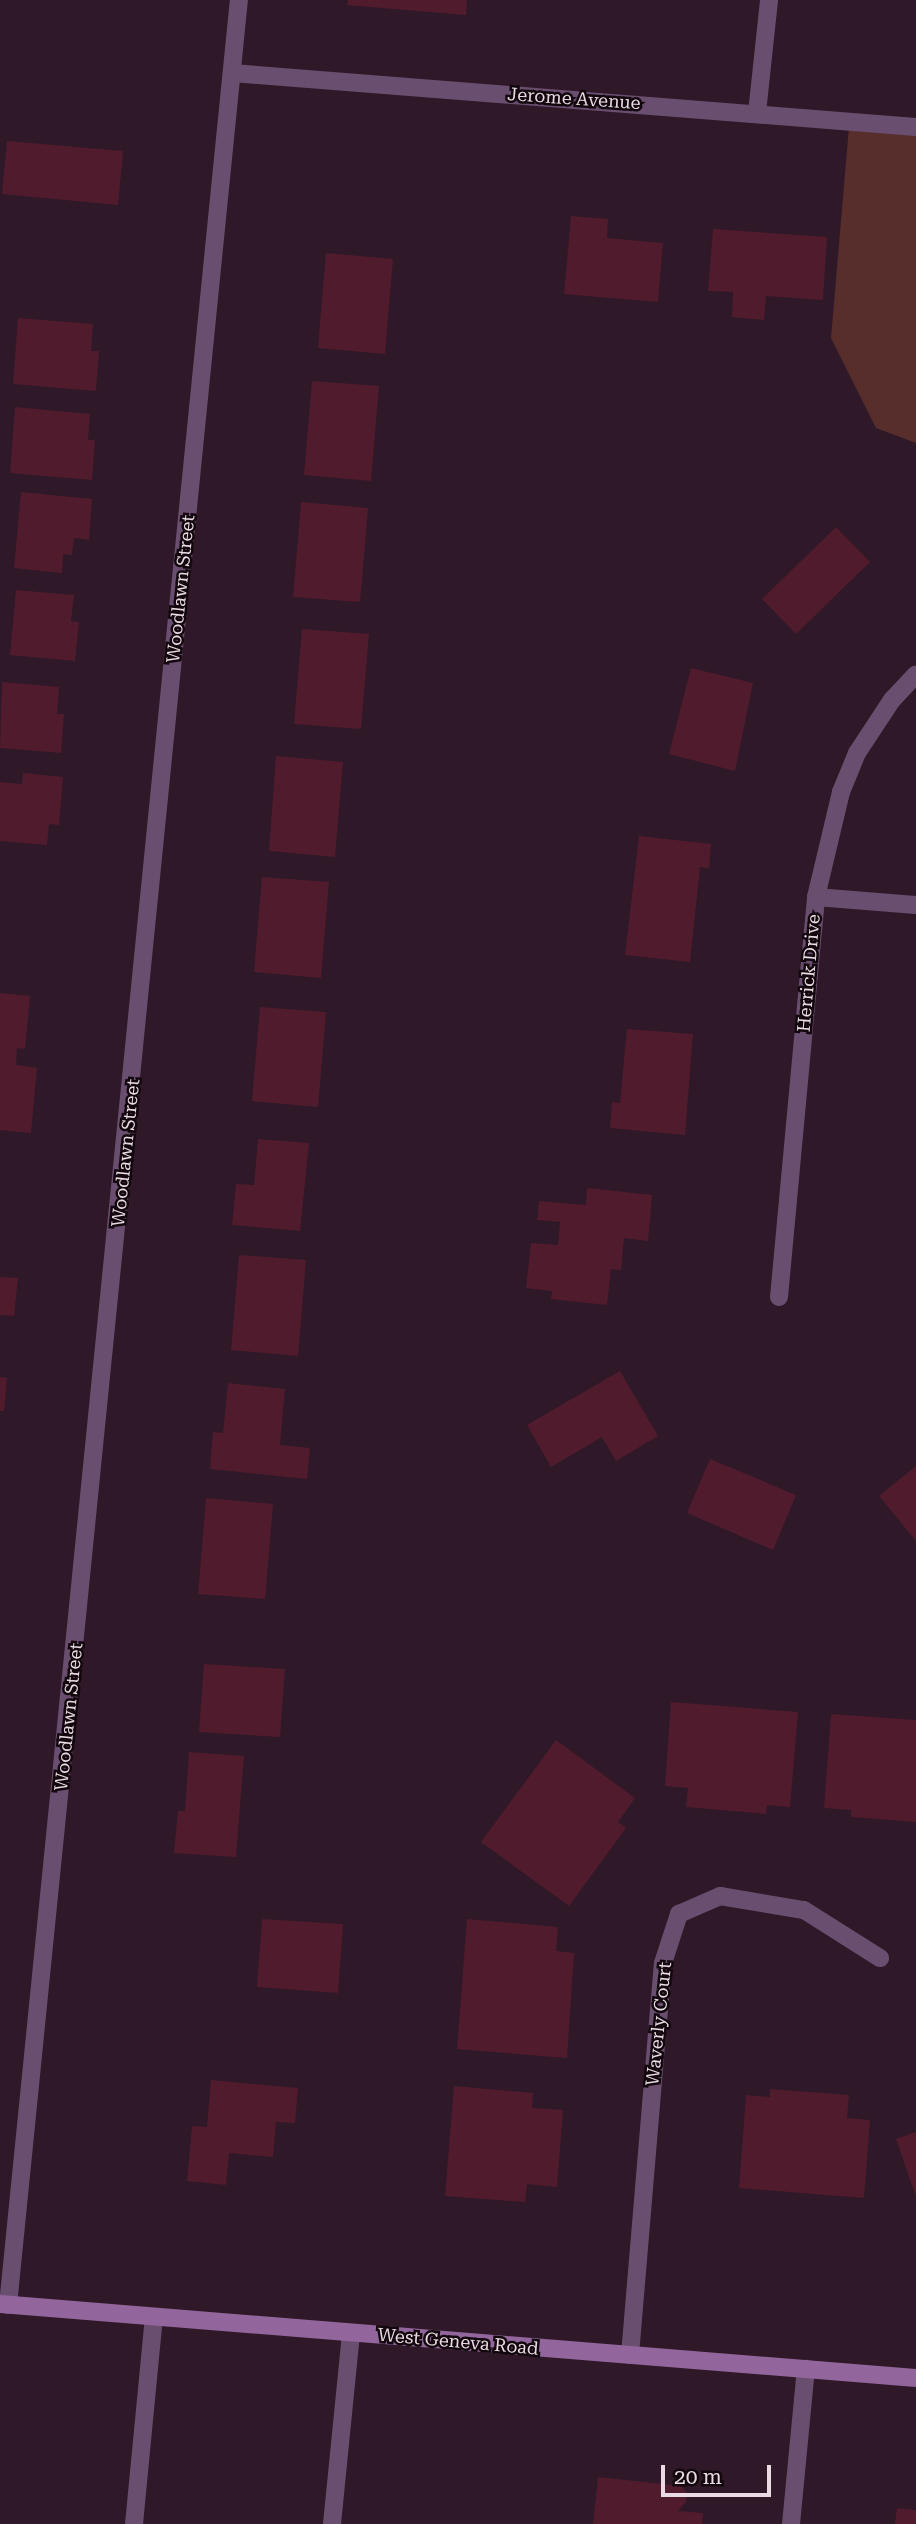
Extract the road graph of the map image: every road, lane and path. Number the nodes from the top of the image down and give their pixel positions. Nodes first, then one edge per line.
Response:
1 (239, 0) edge
2 (769, 0) edge
3 (232, 73) junction
4 (757, 113) junction
5 (916, 127) edge
6 (916, 674) edge
7 (816, 897) junction
8 (916, 905) edge
9 (779, 1297) dead end
10 (880, 1958) dead end
11 (4, 2305) edge
12 (154, 2317) junction
13 (351, 2333) junction
14 (630, 2355) junction
15 (806, 2370) junction
16 (916, 2378) edge
17 (134, 2524) edge
18 (332, 2524) edge
19 (791, 2524) edge

1 - 3 street, Woodlawn Street
2 - 4 street
3 - 4 street, Jerome Avenue
3 - 11 street, Woodlawn Street
4 - 5 street, Jerome Avenue
6 - 7 street, Herrick Drive
7 - 8 street
7 - 9 street, Herrick Drive
10 - 14 street, Waverly Court
11 - 12 main road, West Geneva Road
12 - 13 main road, West Geneva Road
12 - 17 street
13 - 14 main road, West Geneva Road
13 - 18 street
14 - 15 main road, West Geneva Road
15 - 16 main road, West Geneva Road
15 - 19 street

